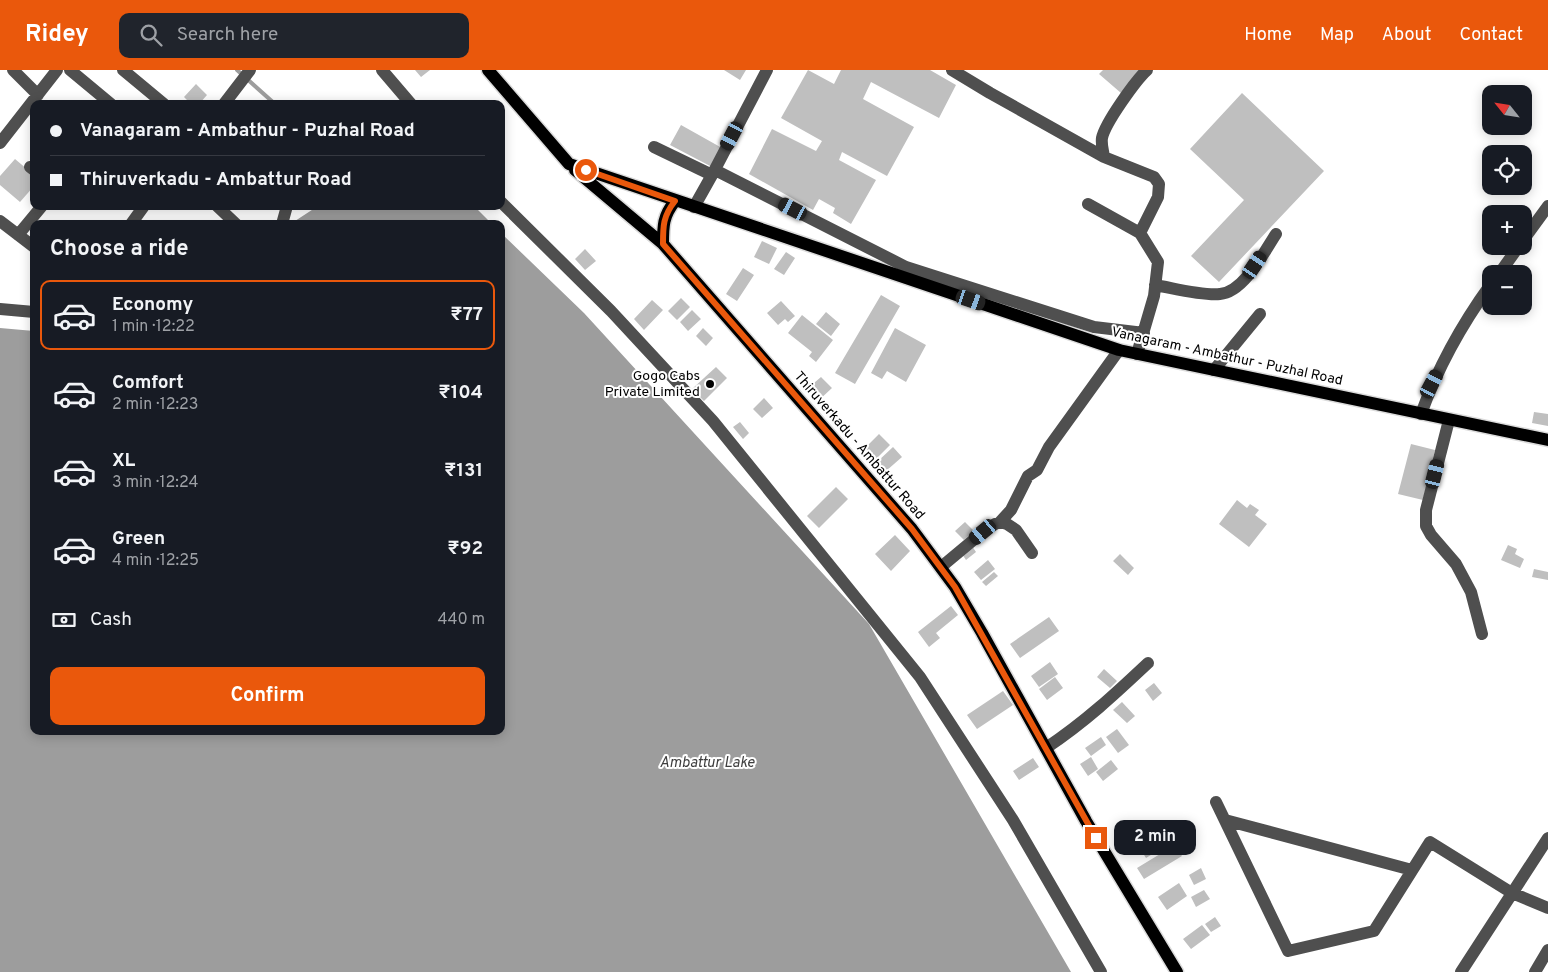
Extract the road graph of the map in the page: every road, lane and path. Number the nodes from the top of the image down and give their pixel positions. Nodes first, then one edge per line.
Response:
1 (13, 70) edge
2 (57, 70) edge
3 (70, 70) edge
4 (123, 70) edge
5 (250, 70) edge
6 (382, 70) edge
7 (488, 70) edge
8 (767, 70) edge
9 (952, 70) edge
10 (1148, 70) edge
11 (38, 95) junction
12 (34, 100) edge
13 (106, 100) edge
14 (159, 100) edge
15 (227, 100) edge
16 (408, 100) edge
17 (30, 105) edge
18 (0, 144) edge
19 (654, 147) dead end
20 (1104, 157) junction
21 (569, 164) junction
22 (713, 173) junction
23 (675, 201) junction
24 (1088, 204) dead end
25 (505, 206) edge
26 (1548, 206) edge
27 (694, 207) junction
28 (39, 210) edge
29 (221, 210) edge
30 (30, 220) edge
31 (30, 220) edge
32 (232, 220) edge
33 (0, 221) edge
34 (1532, 228) edge
35 (1140, 234) junction
36 (1276, 234) dead end
37 (18, 235) junction
38 (30, 244) edge
39 (663, 244) junction
40 (1155, 285) junction
41 (1482, 298) edge
42 (0, 310) edge
43 (30, 312) edge
44 (1260, 314) dead end
45 (1144, 333) junction
46 (1119, 350) junction
47 (1137, 354) junction
48 (1214, 370) junction
49 (1421, 414) junction
50 (1449, 420) junction
51 (1548, 440) edge
52 (1000, 522) junction
53 (1032, 554) dead end
54 (940, 567) junction
55 (1482, 634) dead end
56 (1148, 663) dead end
57 (1046, 748) junction
58 (1216, 802) dead end
59 (1225, 820) junction
60 (1548, 838) edge
61 (1412, 870) junction
62 (1512, 893) junction
63 (1548, 908) edge
64 (1546, 956) edge
65 (1101, 972) edge
66 (1177, 972) edge
67 (1461, 972) edge
68 (1535, 972) edge

1 - 11 street
2 - 11 street
3 - 13 street
4 - 14 street
5 - 15 street
6 - 16 street
7 - 21 main road
8 - 22 street
9 - 20 street
10 - 20 street
11 - 12 street
17 - 18 street
19 - 22 street
20 - 35 street
21 - 23 main road, Vanagaram - Ambathur - Puzhal Road
21 - 39 main road, Thiruverkadu - Ambattur Road
22 - 27 street
22 - 45 street
23 - 27 main road, Vanagaram - Ambathur - Puzhal Road
23 - 39 main road
24 - 35 street
25 - 65 street
26 - 34 street
27 - 46 main road, Vanagaram - Ambathur - Puzhal Road
28 - 31 street
29 - 32 street
30 - 37 street
33 - 37 street
35 - 40 street
36 - 40 street
37 - 38 street
39 - 54 main road, Thiruverkadu - Ambattur Road
40 - 45 street
41 - 49 street
42 - 43 street
44 - 48 street
45 - 47 street
46 - 47 main road, Vanagaram - Ambathur - Puzhal Road
46 - 52 street
47 - 48 main road, Vanagaram - Ambathur - Puzhal Road
48 - 49 main road, Vanagaram - Ambathur - Puzhal Road
49 - 50 main road, Vanagaram - Ambathur - Puzhal Road
50 - 51 main road, Vanagaram - Ambathur - Puzhal Road
50 - 55 street
52 - 53 street
52 - 54 street
54 - 57 main road, Thiruverkadu - Ambattur Road
56 - 57 street
57 - 66 main road, Thiruverkadu - Ambattur Road
58 - 59 street
59 - 61 street
59 - 61 street
60 - 62 street
61 - 62 street
62 - 63 street
62 - 67 street
64 - 68 street

